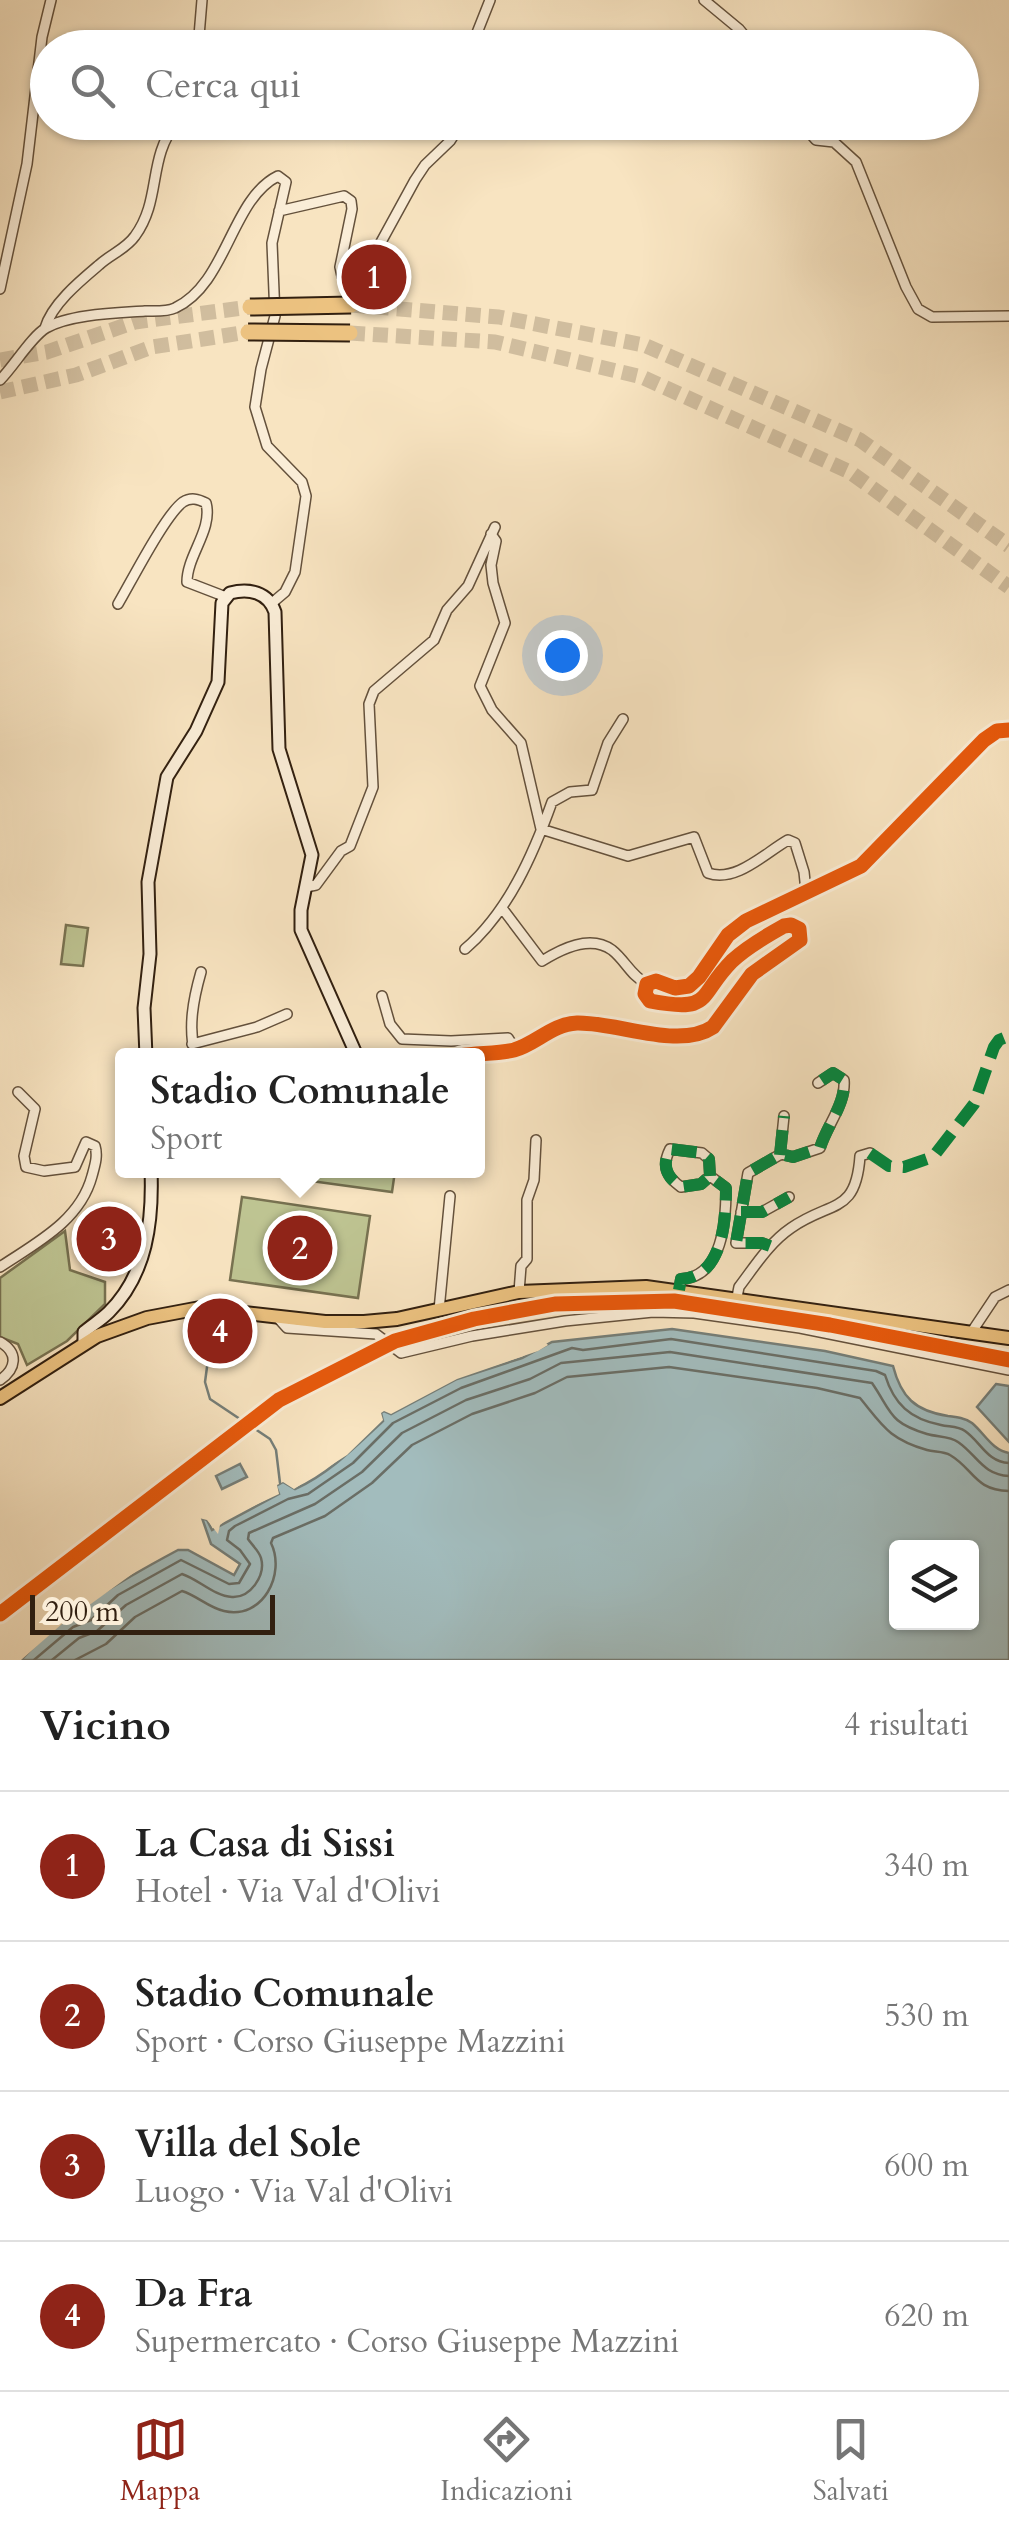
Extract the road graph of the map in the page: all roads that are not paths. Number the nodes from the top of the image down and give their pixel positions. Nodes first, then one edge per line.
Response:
1 (50, 0) edge
2 (202, 0) edge
3 (490, 0) edge
4 (704, 0) edge
5 (45, 30) edge
6 (200, 30) edge
7 (478, 30) edge
8 (739, 30) edge
9 (30, 127) edge
10 (164, 140) edge
11 (451, 140) edge
12 (816, 140) edge
13 (279, 212) junction
14 (0, 288) edge
15 (351, 305) tunnel mouth
16 (250, 307) tunnel mouth
17 (1009, 316) edge
18 (45, 328) junction
19 (248, 332) tunnel mouth
20 (350, 333) tunnel mouth
21 (0, 380) edge
22 (226, 597) junction
23 (272, 603) junction
24 (118, 604) dead end
25 (623, 719) dead end
26 (1009, 730) edge
27 (541, 829) junction
28 (306, 887) junction
29 (806, 890) junction
30 (502, 908) junction
31 (465, 949) dead end
32 (201, 972) dead end
33 (647, 984) junction
34 (382, 996) dead end
35 (287, 1014) dead end
36 (192, 1044) junction
37 (146, 1048) edge
38 (193, 1048) edge
39 (353, 1048) edge
40 (516, 1050) junction
41 (485, 1053) edge
42 (818, 1082) dead end
43 (18, 1092) dead end
44 (784, 1116) dead end
45 (536, 1140) dead end
46 (870, 1154) dead end
47 (780, 1155) junction
48 (710, 1176) junction
49 (150, 1178) edge
50 (450, 1196) dead end
51 (789, 1197) dead end
52 (742, 1212) junction
53 (770, 1246) junction
54 (0, 1267) edge
55 (679, 1290) junction
56 (1009, 1290) edge
57 (518, 1292) junction
58 (738, 1297) junction
59 (440, 1310) junction
60 (277, 1316) junction
61 (970, 1333) junction
62 (1009, 1338) edge
63 (0, 1342) edge
64 (84, 1342) junction
65 (1009, 1370) edge
66 (0, 1380) edge
67 (0, 1398) edge

1 - 5 street
2 - 6 street
3 - 7 street
4 - 8 street
9 - 14 street
10 - 18 street
11 - 13 street
12 - 17 street
13 - 18 street
13 - 23 street
15 - 16 highway, bridge
18 - 21 street
19 - 20 highway, bridge
22 - 23 street
22 - 24 street
22 - 37 street
23 - 28 street
25 - 27 street
26 - 29 street
27 - 28 street
27 - 29 street
27 - 30 street
28 - 39 street
29 - 33 street
30 - 31 street
30 - 33 street
32 - 36 street
33 - 40 street
34 - 40 street
35 - 36 street
36 - 38 street
40 - 41 street
42 - 47 street
43 - 54 street
44 - 47 street
45 - 57 street
46 - 53 street
47 - 52 street
48 - 48 street
48 - 55 street
49 - 64 street
50 - 59 street
51 - 52 street
52 - 53 street
53 - 58 street
55 - 57 main road
55 - 58 main road
56 - 61 street
57 - 59 main road
58 - 61 main road
59 - 60 main road
60 - 64 main road
60 - 65 street
61 - 62 main road
63 - 66 street
64 - 67 main road

